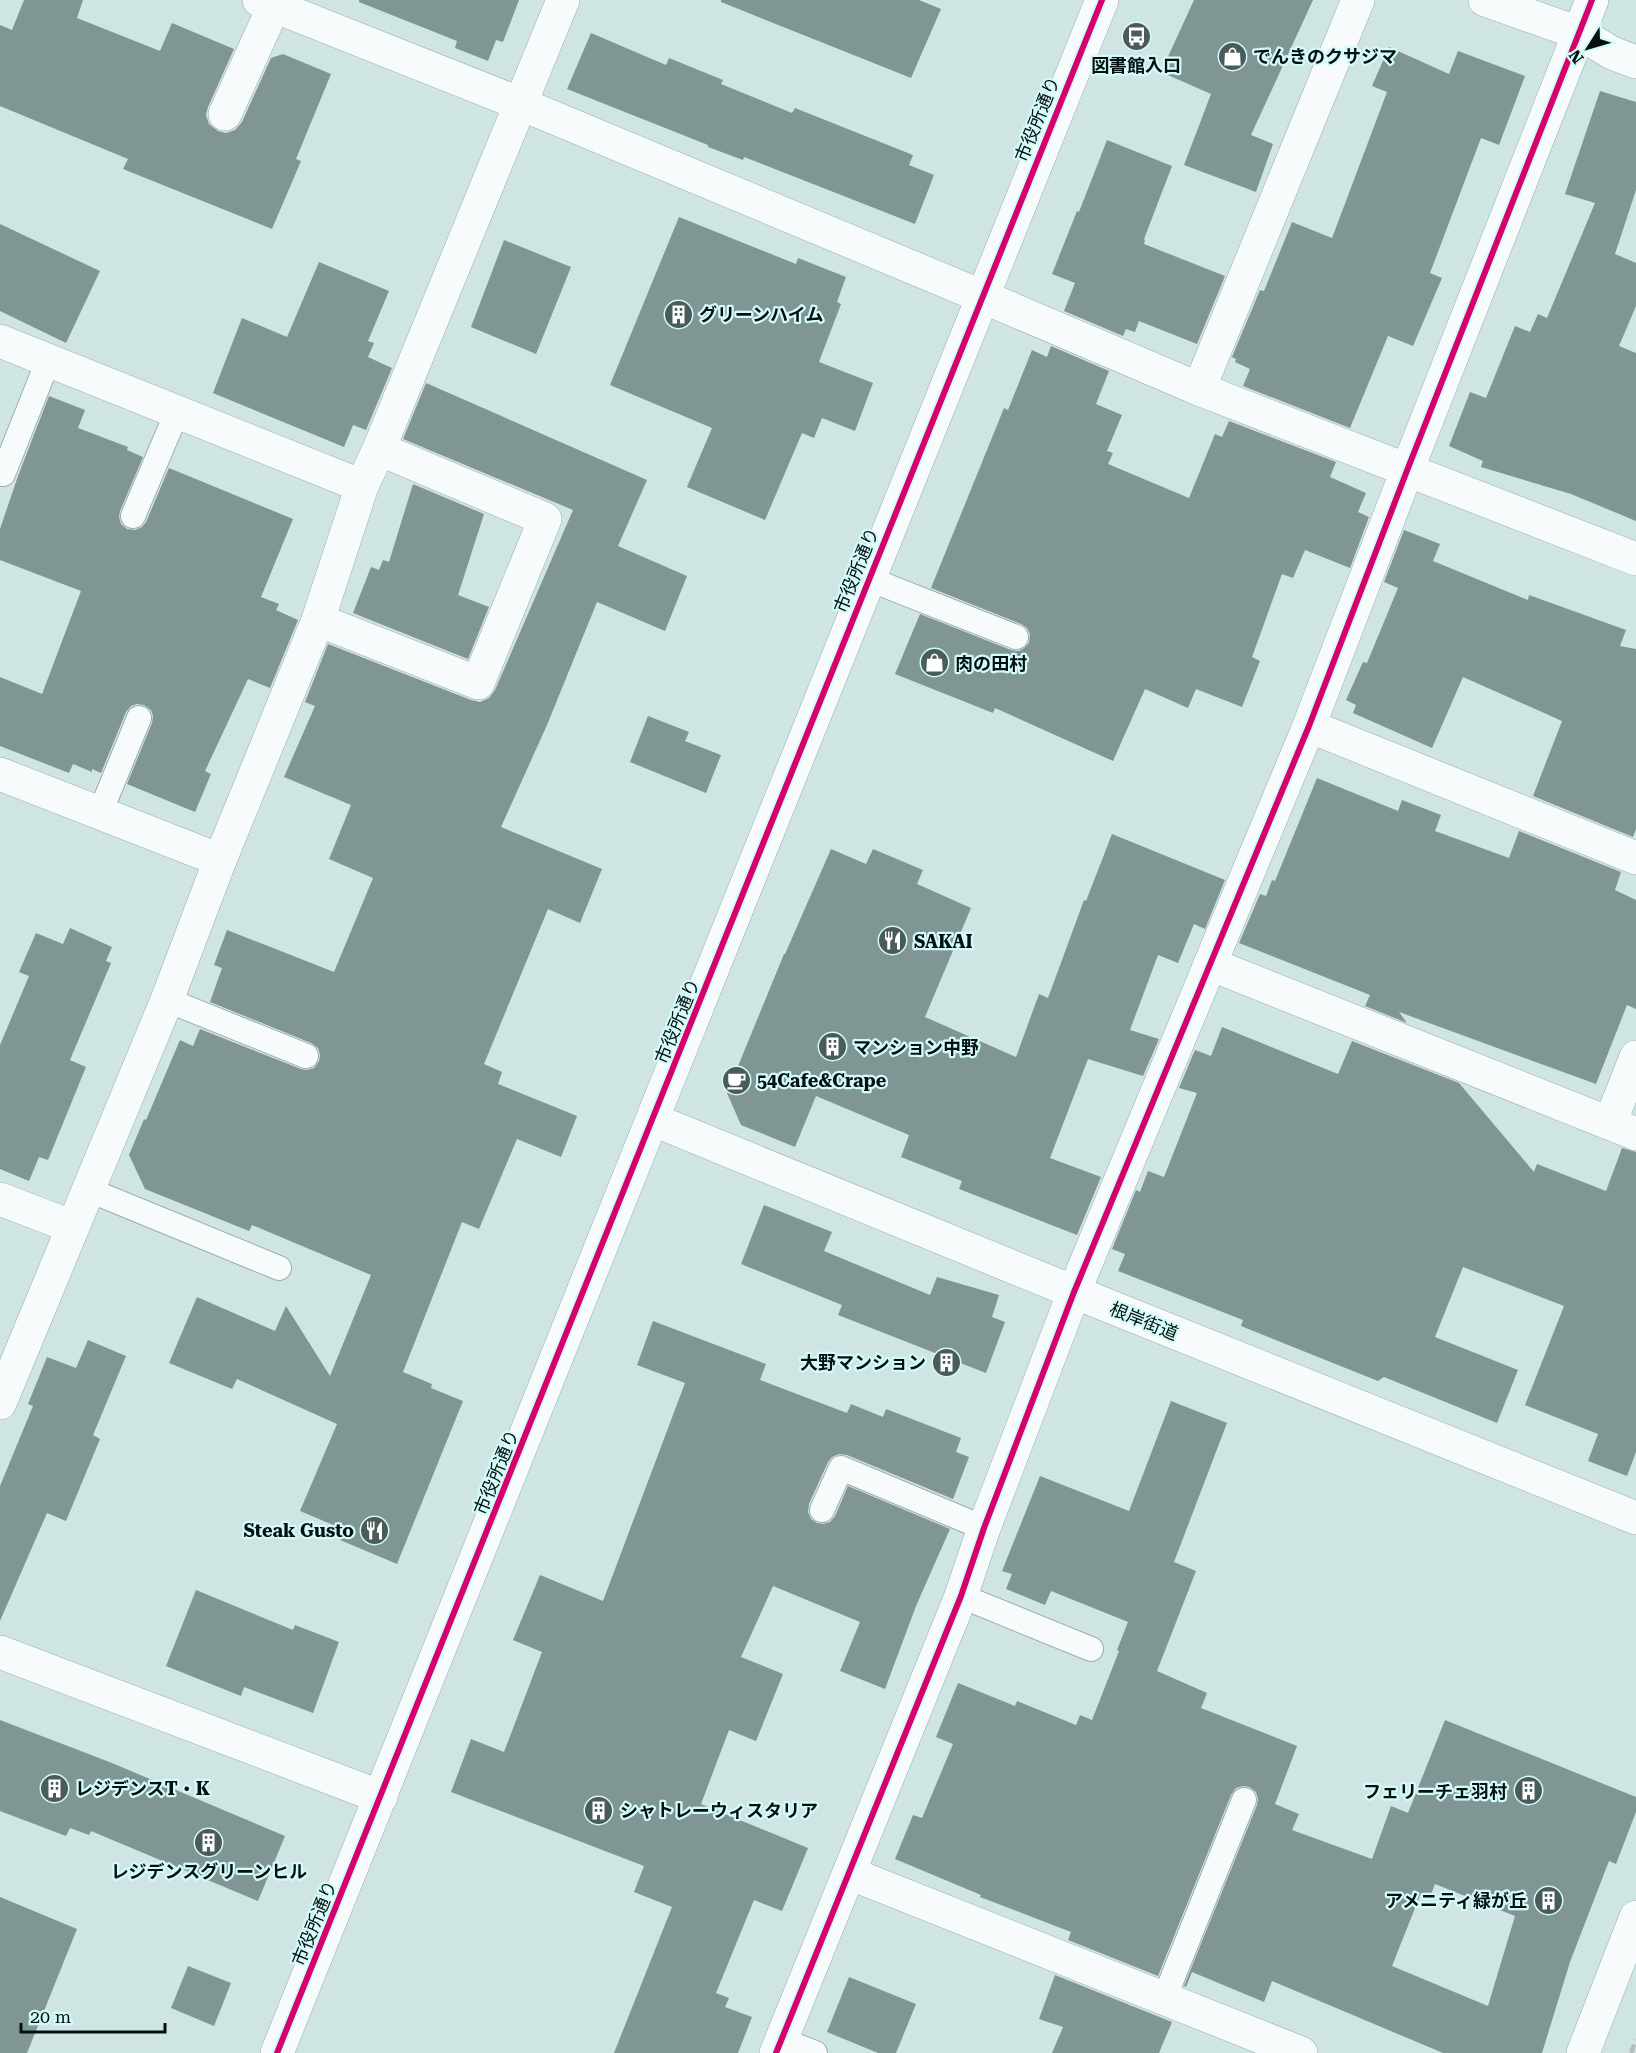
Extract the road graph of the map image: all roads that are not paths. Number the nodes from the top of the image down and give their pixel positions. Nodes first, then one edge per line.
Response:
1 (563, 0) edge
2 (1102, 0) edge
3 (1358, 0) edge
4 (1485, 0) edge
5 (1592, 0) edge
6 (267, 3) edge
7 (1579, 33) junction
8 (1636, 62) edge
9 (521, 104) junction
10 (225, 114) dead end
11 (981, 296) junction
12 (0, 341) edge
13 (48, 361) junction
14 (1199, 389) junction
15 (177, 412) junction
16 (379, 449) junction
17 (1408, 468) junction
18 (3, 474) dead end
19 (362, 486) junction
20 (132, 516) dead end
21 (1636, 559) edge
22 (869, 579) junction
23 (318, 620) junction
24 (1016, 637) dead end
25 (139, 718) dead end
26 (1309, 726) junction
27 (0, 774) edge
28 (100, 813) junction
29 (1636, 858) edge
30 (220, 860) junction
31 (1210, 964) junction
32 (167, 1000) junction
33 (306, 1056) dead end
34 (1636, 1057) edge
35 (654, 1120) junction
36 (1623, 1128) edge
37 (89, 1190) junction
38 (0, 1199) edge
39 (73, 1227) junction
40 (279, 1268) dead end
41 (1074, 1292) junction
42 (0, 1403) edge
43 (822, 1510) dead end
44 (1636, 1518) edge
45 (984, 1528) junction
46 (961, 1596) junction
47 (1091, 1649) dead end
48 (0, 1652) edge
49 (381, 1797) junction
50 (1244, 1800) dead end
51 (849, 1873) junction
52 (1636, 1917) edge
53 (1164, 1999) junction
54 (779, 2047) edge
55 (277, 2053) edge
56 (815, 2053) edge
57 (1301, 2053) edge
58 (1583, 2053) edge

1 - 9 street
2 - 11 street, 市役所通り
3 - 14 street
4 - 7 street
5 - 7 street
6 - 9 street
6 - 10 street
7 - 8 street
7 - 17 street
9 - 11 street
9 - 16 street
11 - 14 street
11 - 22 street, 市役所通り
12 - 13 street
13 - 15 street
13 - 18 lane
14 - 17 street
15 - 19 street
15 - 20 lane
16 - 19 street
16 - 23 street
17 - 21 street
17 - 26 street
19 - 23 street
22 - 24 lane
22 - 35 street, 市役所通り
23 - 30 street
25 - 28 lane
26 - 29 street
26 - 31 street
27 - 28 street
28 - 30 street
30 - 32 street
31 - 36 street
31 - 41 street
32 - 33 lane
32 - 37 street
34 - 36 street
35 - 41 street, 根岸街道
35 - 49 street, 市役所通り
37 - 39 street
37 - 40 lane
38 - 39 street
39 - 42 street
41 - 44 street, 根岸街道
41 - 45 street
43 - 45 lane
45 - 46 street
46 - 47 lane
46 - 51 street
48 - 49 street
49 - 55 street, 市役所通り
50 - 53 lane
51 - 53 street
51 - 54 street
52 - 58 street
53 - 57 street
54 - 56 lane

